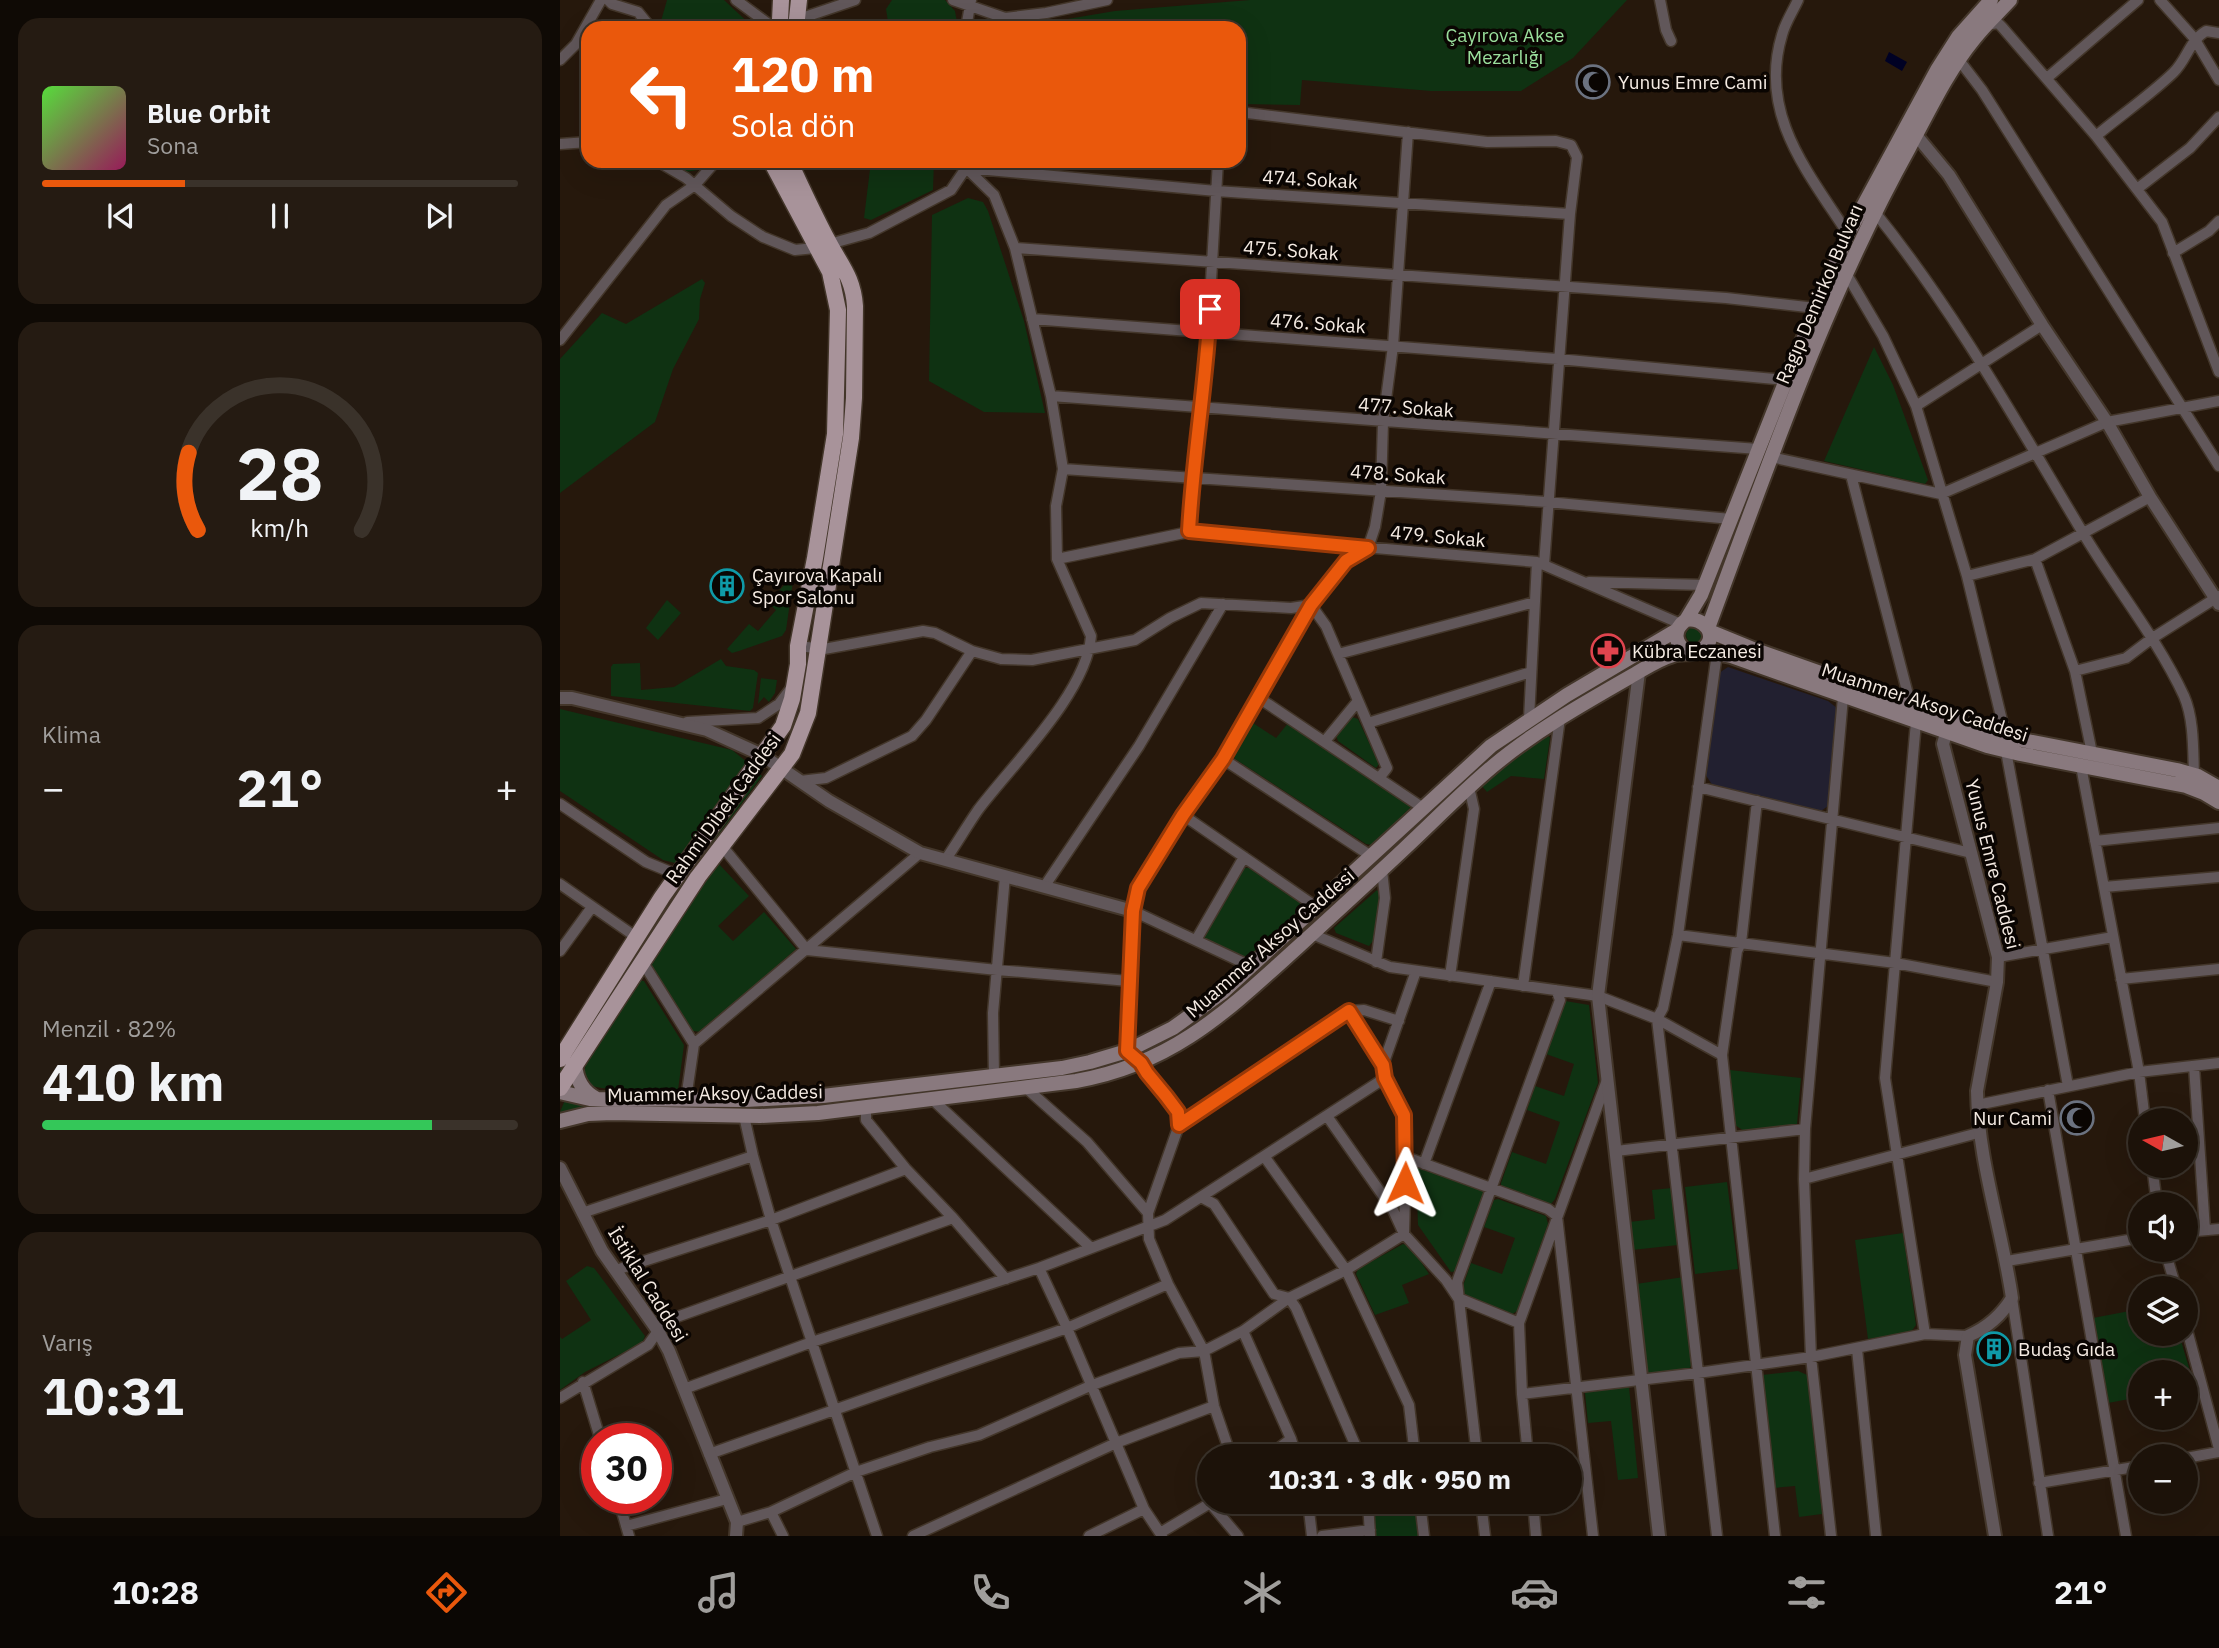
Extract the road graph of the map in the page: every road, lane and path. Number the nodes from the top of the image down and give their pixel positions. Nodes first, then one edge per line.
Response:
1 (601, 0) edge
2 (608, 0) edge
3 (736, 0) edge
4 (780, 0) edge
5 (799, 0) edge
6 (855, 0) edge
7 (953, 0) edge
8 (1660, 0) edge
9 (1798, 0) edge
10 (1992, 0) edge
11 (2010, 0) edge
12 (2138, 0) edge
13 (2160, 0) edge
14 (1100, 1) edge
15 (970, 4) edge
16 (589, 21) edge
17 (645, 21) edge
18 (767, 21) edge
19 (780, 21) edge
20 (797, 21) edge
21 (804, 21) edge
22 (1986, 25) junction
23 (2219, 33) edge
24 (581, 35) edge
25 (2194, 38) junction
26 (1671, 41) dead end
27 (560, 60) edge
28 (1959, 60) junction
29 (2047, 78) junction
30 (2219, 80) edge
31 (1246, 113) edge
32 (2219, 117) edge
33 (1408, 132) junction
34 (1916, 135) junction
35 (2096, 136) junction
36 (581, 142) edge
37 (560, 144) edge
38 (668, 168) edge
39 (710, 168) edge
40 (775, 168) edge
41 (792, 168) edge
42 (962, 168) edge
43 (966, 168) edge
44 (992, 168) edge
45 (1218, 168) edge
46 (695, 185) junction
47 (2137, 189) junction
48 (1216, 191) junction
49 (1404, 202) junction
50 (1874, 211) junction
51 (1570, 214) junction
52 (2219, 221) edge
53 (1848, 234) junction
54 (823, 246) junction
55 (1015, 248) junction
56 (2173, 253) junction
57 (1212, 262) junction
58 (1846, 273) junction
59 (1398, 275) junction
60 (1564, 286) junction
61 (1816, 308) junction
62 (1032, 319) junction
63 (2042, 325) junction
64 (1208, 332) junction
65 (560, 340) edge
66 (1393, 346) junction
67 (1558, 359) junction
68 (1982, 364) junction
69 (2219, 372) edge
70 (1786, 380) junction
71 (1052, 396) junction
72 (2219, 401) edge
73 (1916, 406) junction
74 (1202, 408) junction
75 (2183, 409) junction
76 (1383, 422) junction
77 (2107, 422) junction
78 (1552, 436) junction
79 (1765, 453) junction
80 (2037, 453) junction
81 (2219, 466) edge
82 (1063, 469) junction
83 (1852, 475) junction
84 (1192, 478) junction
85 (1381, 491) junction
86 (1941, 494) junction
87 (2150, 497) junction
88 (1547, 502) junction
89 (1731, 519) junction
90 (1189, 531) junction
91 (2083, 534) junction
92 (1368, 548) junction
93 (1057, 559) junction
94 (2035, 559) junction
95 (1540, 563) junction
96 (1967, 576) junction
97 (1581, 582) junction
98 (1705, 585) junction
99 (2218, 600) edge
100 (1535, 602) junction
101 (1223, 604) junction
102 (1311, 605) junction
103 (1682, 625) junction
104 (1708, 629) junction
105 (2151, 639) junction
106 (798, 646) junction
107 (819, 649) junction
108 (1090, 649) junction
109 (972, 651) junction
110 (1695, 651) junction
111 (1717, 653) junction
112 (1338, 654) junction
113 (2075, 671) junction
114 (1531, 672) junction
115 (1639, 672) junction
116 (795, 684) junction
117 (1843, 697) junction
118 (560, 698) edge
119 (1259, 698) junction
120 (1359, 701) junction
121 (1911, 706) junction
122 (1560, 718) junction
123 (1529, 719) junction
124 (675, 722) junction
125 (1916, 722) junction
126 (1368, 723) junction
127 (1948, 726) junction
128 (1325, 741) junction
129 (2006, 744) junction
130 (2092, 753) junction
131 (762, 755) junction
132 (1223, 759) junction
133 (2081, 766) junction
134 (781, 768) junction
135 (2194, 775) junction
136 (1380, 777) junction
137 (800, 781) junction
138 (1469, 787) junction
139 (1699, 787) junction
140 (2219, 788) edge
141 (1756, 801) junction
142 (2219, 802) edge
143 (560, 804) edge
144 (1423, 808) junction
145 (1183, 815) junction
146 (1832, 819) junction
147 (2219, 828) edge
148 (1906, 837) junction
149 (2095, 841) junction
150 (722, 846) junction
151 (920, 853) junction
152 (1970, 853) junction
153 (1371, 856) junction
154 (1244, 857) junction
155 (946, 859) junction
156 (1382, 870) junction
157 (678, 875) junction
158 (1005, 876) junction
159 (2219, 877) edge
160 (560, 884) edge
161 (1044, 887) junction
162 (2104, 887) junction
163 (1315, 906) junction
164 (592, 907) junction
165 (1133, 911) junction
166 (1312, 934) junction
167 (1678, 935) junction
168 (636, 937) junction
169 (2113, 937) junction
170 (1196, 940) junction
171 (1741, 943) junction
172 (2043, 949) junction
173 (807, 950) junction
174 (560, 951) edge
175 (1820, 953) junction
176 (1998, 957) junction
177 (642, 961) junction
178 (1376, 961) junction
179 (1895, 963) junction
180 (2219, 969) edge
181 (998, 970) junction
182 (1247, 970) junction
183 (1416, 971) junction
184 (1450, 976) junction
185 (2121, 979) junction
186 (1129, 981) junction
187 (1491, 981) junction
188 (1997, 982) junction
189 (1523, 986) junction
190 (1556, 990) junction
191 (1598, 996) junction
192 (1349, 1011) junction
193 (1657, 1019) junction
194 (1399, 1021) junction
195 (694, 1044) junction
196 (1127, 1051) junction
197 (1722, 1055) junction
198 (568, 1061) edge
199 (1141, 1063) junction
200 (2219, 1063) edge
201 (1383, 1065) junction
202 (2194, 1066) junction
203 (2139, 1072) junction
204 (994, 1075) junction
205 (1385, 1078) junction
206 (1608, 1078) junction
207 (2068, 1086) junction
208 (1025, 1087) junction
209 (560, 1090) edge
210 (2048, 1090) junction
211 (597, 1099) junction
212 (686, 1099) junction
213 (932, 1099) junction
214 (1977, 1105) junction
215 (866, 1107) junction
216 (2144, 1108) edge
217 (744, 1116) junction
218 (1327, 1116) junction
219 (560, 1121) edge
220 (1179, 1125) junction
221 (1805, 1129) junction
222 (1978, 1133) junction
223 (1731, 1138) junction
224 (1672, 1144) junction
225 (1616, 1151) junction
226 (1898, 1154) junction
227 (752, 1156) junction
228 (1264, 1156) junction
229 (1406, 1157) junction
230 (1424, 1164) junction
231 (905, 1169) junction
232 (561, 1171) edge
233 (1804, 1179) junction
234 (1491, 1188) junction
235 (1201, 1197) junction
236 (582, 1213) junction
237 (1148, 1213) junction
238 (1557, 1216) junction
239 (953, 1217) junction
240 (771, 1220) junction
241 (1147, 1227) junction
242 (2219, 1229) edge
243 (2205, 1230) junction
244 (2198, 1231) edge
245 (1404, 1234) junction
246 (2128, 1239) edge
247 (1090, 1247) junction
248 (2076, 1249) junction
249 (2007, 1261) junction
250 (1039, 1268) junction
251 (615, 1270) junction
252 (1346, 1270) junction
253 (790, 1277) junction
254 (1006, 1279) junction
255 (1168, 1284) junction
256 (1289, 1298) junction
257 (1458, 1298) junction
258 (2012, 1298) junction
259 (1519, 1323) junction
260 (1067, 1328) junction
261 (658, 1331) junction
262 (1243, 1331) junction
263 (1925, 1334) junction
264 (1968, 1336) junction
265 (812, 1342) junction
266 (2191, 1346) edge
267 (1857, 1349) junction
268 (1204, 1350) junction
269 (1811, 1357) junction
270 (1756, 1365) junction
271 (1698, 1373) junction
272 (1641, 1380) junction
273 (583, 1382) junction
274 (1090, 1386) junction
275 (1576, 1388) junction
276 (684, 1389) junction
277 (1522, 1394) junction
278 (560, 1398) edge
279 (1214, 1406) junction
280 (835, 1410) junction
281 (595, 1423) edge
282 (1291, 1439) junction
283 (1116, 1443) junction
284 (1227, 1444) edge
285 (1284, 1444) edge
286 (1292, 1444) edge
287 (1355, 1444) edge
288 (1414, 1444) edge
289 (1475, 1444) edge
290 (1527, 1444) edge
291 (2219, 1451) edge
292 (709, 1454) junction
293 (2198, 1455) edge
294 (2128, 1468) edge
295 (2114, 1470) junction
296 (856, 1472) junction
297 (2039, 1483) junction
298 (727, 1499) junction
299 (1144, 1509) junction
300 (771, 1511) junction
301 (1197, 1511) edge
302 (623, 1514) edge
303 (1221, 1514) edge
304 (1309, 1514) edge
305 (1368, 1514) edge
306 (1421, 1514) edge
307 (1482, 1514) edge
308 (1534, 1514) edge
309 (737, 1522) junction
310 (628, 1531) edge
311 (1370, 1533) edge
312 (1161, 1534) edge
313 (736, 1536) edge
314 (783, 1536) edge
315 (877, 1536) edge
316 (913, 1536) edge
317 (1089, 1536) edge
318 (1238, 1536) edge
319 (1311, 1536) edge
320 (1322, 1536) edge
321 (1424, 1536) edge
322 (1485, 1536) edge
323 (1536, 1536) edge
324 (1593, 1536) edge
325 (1658, 1536) edge
326 (1717, 1536) edge
327 (1775, 1536) edge
328 (1831, 1536) edge
329 (1876, 1536) edge
330 (1995, 1536) edge
331 (2048, 1536) edge
332 (2126, 1536) edge

1 - 16 street
2 - 17 street
3 - 18 street
4 - 19 main road
5 - 20 main road
6 - 21 street
7 - 15 street
8 - 26 street
9 - 53 street
10 - 53 main road, Ragıp Demirkol Bulvarı
11 - 22 main road, Ragıp Demirkol Bulvarı
12 - 29 street
13 - 25 street
14 - 15 street
22 - 28 main road, Ragıp Demirkol Bulvarı
22 - 29 street
23 - 25 street
24 - 27 street
25 - 30 street
25 - 35 street
28 - 34 main road, Ragıp Demirkol Bulvarı
28 - 75 street
29 - 35 street
31 - 33 street
32 - 47 street
33 - 49 street
33 - 51 street
34 - 50 main road, Ragıp Demirkol Bulvarı
34 - 63 street
35 - 47 street
36 - 37 street
38 - 46 street
39 - 46 street
40 - 54 main road, Rahmi Dibek Caddesi
41 - 54 main road, Rahmi Dibek Caddesi
42 - 54 street
43 - 55 street
44 - 48 street, 474. Sokak
45 - 48 street
46 - 54 street
46 - 65 street
47 - 56 street
48 - 49 street, 474. Sokak
48 - 57 street
49 - 51 street, 474. Sokak
49 - 59 street
50 - 58 main road, Ragıp Demirkol Bulvarı
50 - 68 street
51 - 60 street
52 - 56 street
53 - 61 main road, Ragıp Demirkol Bulvarı
54 - 106 main road, Rahmi Dibek Caddesi
54 - 107 main road, Rahmi Dibek Caddesi
55 - 57 street, 475. Sokak
55 - 62 street
56 - 69 street
57 - 59 street, 475. Sokak
57 - 64 street
58 - 73 street
58 - 79 main road, Ragıp Demirkol Bulvarı
59 - 60 street, 475. Sokak
59 - 66 street
60 - 61 street, 475. Sokak
60 - 67 street
61 - 70 main road, Ragıp Demirkol Bulvarı
62 - 64 street, 476. Sokak
62 - 71 street
63 - 68 street
63 - 77 street
64 - 66 street, 476. Sokak
64 - 74 street
66 - 67 street, 476. Sokak
66 - 76 street
67 - 70 street, 476. Sokak
67 - 78 street
68 - 73 street
68 - 80 street
70 - 79 main road, Ragıp Demirkol Bulvarı
71 - 74 street, 477. Sokak
71 - 82 street
72 - 75 street
73 - 86 street
74 - 76 street, 477. Sokak
74 - 84 street
75 - 77 street
75 - 81 street
76 - 78 street, 477. Sokak
76 - 85 street
77 - 80 street
77 - 87 street
78 - 79 street, 477. Sokak
78 - 88 street
79 - 83 street, 477. Sokak
79 - 89 main road, Ragıp Demirkol Bulvarı
79 - 104 main road, Ragıp Demirkol Bulvarı
80 - 86 street
80 - 91 street
82 - 84 street, 478. Sokak
82 - 93 street
83 - 86 street, 477. Sokak
83 - 121 street
84 - 85 street, 478. Sokak
84 - 90 street
85 - 88 street, 478. Sokak
85 - 92 street
86 - 96 street
87 - 91 street
87 - 99 street
88 - 89 street, 478. Sokak
88 - 95 street
89 - 98 main road, Ragıp Demirkol Bulvarı
90 - 92 street, 479. Sokak
90 - 93 street, 479. Sokak
91 - 94 street
91 - 105 street
92 - 95 street, 479. Sokak
92 - 102 street
93 - 108 street
94 - 96 street
94 - 113 street
95 - 97 street, 479. Sokak
95 - 100 street
96 - 129 street
97 - 98 street
97 - 103 street, 479. Sokak
98 - 103 main road, Ragıp Demirkol Bulvarı
99 - 105 street
100 - 112 street
100 - 114 street
101 - 102 street
101 - 108 street
101 - 161 street
102 - 112 street
102 - 119 street
103 - 104 main road
103 - 110 main road
103 - 123 main road
104 - 110 main road
104 - 121 main road
105 - 113 street
105 - 135 street
106 - 107 street
106 - 116 main road, Rahmi Dibek Caddesi
107 - 109 street
107 - 134 main road, Rahmi Dibek Caddesi
108 - 109 street
108 - 155 street
109 - 137 street
110 - 111 main road, Muammer Aksoy Caddesi
110 - 115 main road, Muammer Aksoy Caddesi
111 - 117 main road, Muammer Aksoy Caddesi
111 - 139 street
112 - 120 street
113 - 130 street
114 - 123 street
114 - 126 street
115 - 122 main road, Muammer Aksoy Caddesi
115 - 191 street
116 - 124 street
116 - 131 main road, Rahmi Dibek Caddesi
117 - 125 main road, Muammer Aksoy Caddesi
117 - 146 street
118 - 124 street
119 - 128 street
119 - 132 street
120 - 126 street
120 - 128 street
121 - 127 main road
122 - 138 main road, Muammer Aksoy Caddesi
122 - 189 street
123 - 144 main road
124 - 131 street
125 - 127 main road, Muammer Aksoy Caddesi
125 - 148 street
126 - 136 street
127 - 129 main road
127 - 152 street, Yunus Emre Caddesi
128 - 136 street
129 - 130 main road
129 - 133 main road, Muammer Aksoy Caddesi
129 - 172 street
130 - 135 main road
131 - 134 street
131 - 157 main road, Rahmi Dibek Caddesi
132 - 145 street
132 - 153 street
133 - 142 main road, Muammer Aksoy Caddesi
133 - 149 street
134 - 137 street
134 - 150 main road, Rahmi Dibek Caddesi
135 - 140 main road
136 - 144 street
137 - 151 street
138 - 156 main road, Muammer Aksoy Caddesi
138 - 184 street
139 - 141 street
139 - 167 street
141 - 146 street
141 - 171 street
143 - 157 street
144 - 153 main road
145 - 154 street
145 - 165 street
146 - 148 street
146 - 175 street
147 - 149 street
148 - 152 street
148 - 179 street
149 - 162 street
150 - 173 street
150 - 177 main road, Rahmi Dibek Caddesi
151 - 155 street
151 - 173 street
152 - 176 street, Yunus Emre Caddesi
153 - 163 main road
154 - 163 street
154 - 170 street
155 - 158 street
156 - 166 main road, Muammer Aksoy Caddesi
156 - 178 street
157 - 168 main road, Rahmi Dibek Caddesi
158 - 161 street
158 - 181 street
159 - 162 street
160 - 164 street
161 - 165 street
162 - 169 street
163 - 182 main road
164 - 168 street
164 - 174 street
165 - 170 street
165 - 186 street
166 - 178 street
166 - 199 main road, Muammer Aksoy Caddesi
167 - 171 street
167 - 193 street
168 - 198 main road, Rahmi Dibek Caddesi
169 - 172 street
169 - 185 street
170 - 182 street
171 - 175 street
171 - 197 street
172 - 176 street
172 - 207 street
173 - 181 street
173 - 195 street
175 - 179 street
175 - 221 street
176 - 188 street, Yunus Emre Caddesi
177 - 195 street
177 - 198 main road, Rahmi Dibek Caddesi
178 - 183 street
179 - 188 street
179 - 226 street
180 - 185 street
181 - 186 street
181 - 204 street
182 - 196 main road
183 - 184 street
183 - 194 street
184 - 187 street
185 - 203 street
186 - 196 street
187 - 189 street
187 - 230 street
188 - 214 street, Yunus Emre Caddesi
189 - 190 street
190 - 191 street
190 - 234 street
191 - 193 street
191 - 206 street
192 - 194 street
192 - 201 street
192 - 220 street
193 - 197 street
193 - 224 street
194 - 201 street
195 - 212 street
196 - 199 street
196 - 204 main road
197 - 223 street
198 - 209 main road, Rahmi Dibek Caddesi
198 - 211 main road
199 - 208 main road, Muammer Aksoy Caddesi
199 - 220 street
200 - 202 street
201 - 205 street
202 - 203 street
202 - 243 street
203 - 207 street
203 - 216 street
204 - 212 main road
205 - 218 street
205 - 229 street
206 - 225 street
206 - 238 street
207 - 210 street
208 - 213 main road, Muammer Aksoy Caddesi
208 - 237 street
209 - 211 main road
210 - 214 street
210 - 248 street
211 - 212 main road
213 - 215 main road, Muammer Aksoy Caddesi
213 - 247 street
214 - 222 street, Yunus Emre Caddesi
215 - 217 main road, Muammer Aksoy Caddesi
215 - 231 street
217 - 219 main road, Muammer Aksoy Caddesi
217 - 227 street
218 - 228 street
218 - 245 street
220 - 237 street
221 - 223 street
221 - 233 street
222 - 226 street
222 - 249 street, Yunus Emre Caddesi
223 - 224 street
223 - 270 street
224 - 225 street
224 - 271 street
225 - 272 street
226 - 233 street
226 - 263 street
227 - 236 street
227 - 240 street
228 - 235 street
228 - 252 street
229 - 230 street
229 - 245 street
230 - 234 street
231 - 239 street
231 - 240 street
232 - 236 street, İstiklal Caddesi
233 - 269 street
234 - 238 street
234 - 257 street
235 - 241 street
235 - 256 street
236 - 251 street, İstiklal Caddesi
237 - 241 street
238 - 259 street
238 - 275 street
239 - 253 street
239 - 254 street
240 - 251 street
240 - 253 street
241 - 247 street
241 - 255 street
242 - 243 street
243 - 244 street
245 - 252 street
245 - 257 street
246 - 248 street
247 - 250 street
248 - 249 street
248 - 295 street
249 - 258 street, Yunus Emre Caddesi
250 - 254 street
250 - 260 street
251 - 261 street, İstiklal Caddesi
252 - 256 street
252 - 288 street
253 - 261 street
253 - 265 street
254 - 265 street
255 - 260 street
255 - 268 street
256 - 262 street
256 - 287 street
257 - 259 street
257 - 289 street
258 - 264 street
258 - 297 street
259 - 277 street
260 - 274 street
260 - 280 street
261 - 273 street
261 - 276 street, İstiklal Caddesi
262 - 268 street
262 - 282 street
263 - 264 street
263 - 267 street
264 - 330 street
265 - 276 street
265 - 280 street
266 - 291 street
267 - 269 street
267 - 329 street
268 - 274 street
268 - 279 street
269 - 270 street
269 - 328 street
270 - 271 street
270 - 327 street
271 - 272 street
271 - 326 street
272 - 275 street
272 - 325 street
273 - 278 street
273 - 281 street
274 - 283 street
274 - 296 street
275 - 277 street
275 - 324 street
276 - 292 street, İstiklal Caddesi
277 - 290 street
279 - 283 street
279 - 284 street
280 - 292 street
280 - 296 street
282 - 285 street
282 - 286 street
283 - 299 street
283 - 316 street
291 - 293 street
292 - 298 street, İstiklal Caddesi
294 - 295 street
295 - 297 street
295 - 332 street
296 - 300 street
296 - 315 street
297 - 331 street
298 - 309 street, İstiklal Caddesi
298 - 310 street
299 - 312 street
299 - 317 street
300 - 309 street
300 - 314 street
301 - 312 street
302 - 310 street
303 - 318 street
304 - 319 street
305 - 311 street
306 - 321 street
307 - 322 street
308 - 323 street
309 - 313 street, İstiklal Caddesi
311 - 320 street

